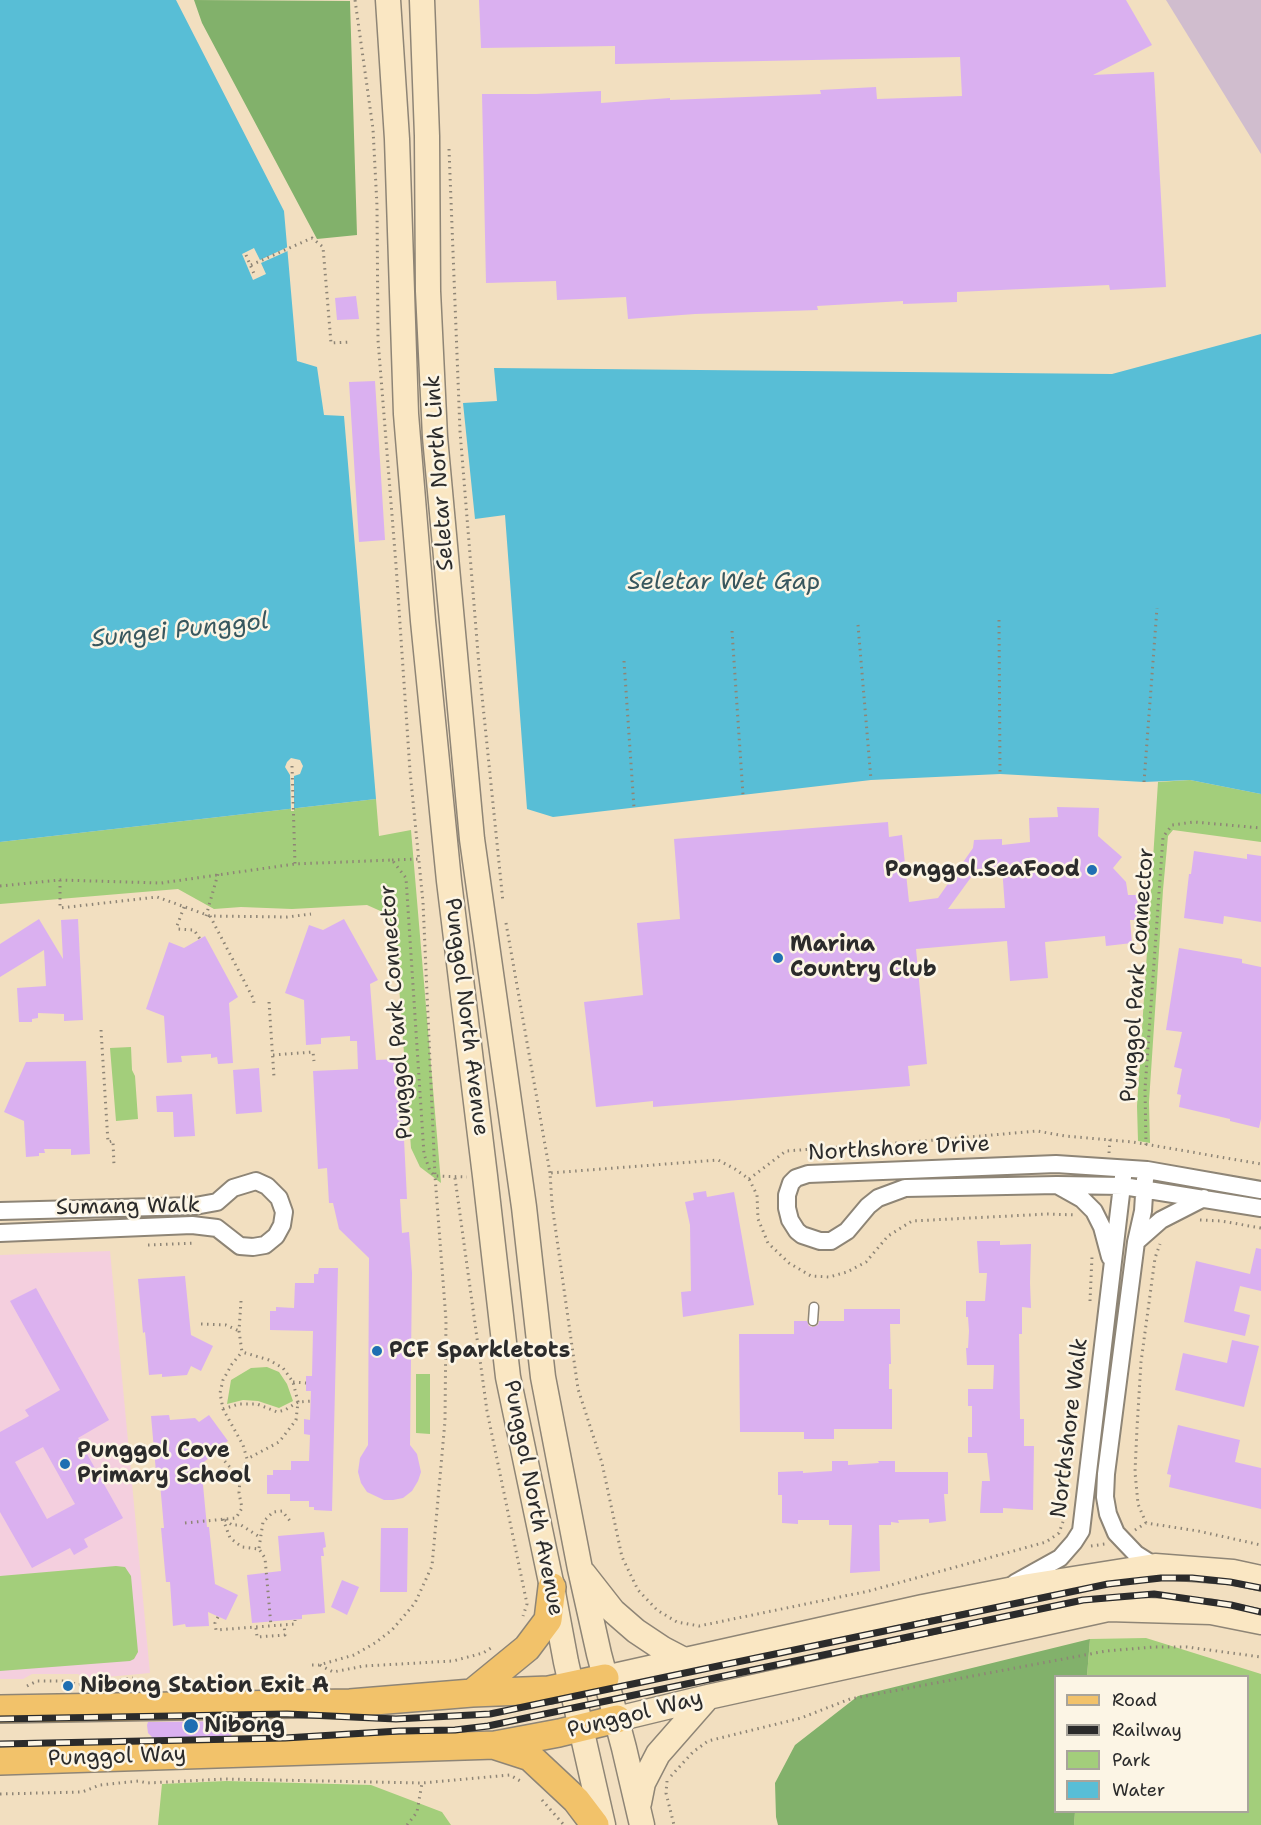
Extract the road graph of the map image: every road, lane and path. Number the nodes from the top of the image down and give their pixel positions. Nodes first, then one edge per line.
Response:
1 (388, 0) edge
2 (422, 0) edge
3 (449, 147) dead end
4 (246, 255) dead end
5 (252, 265) junction
6 (255, 276) dead end
7 (350, 342) dead end
8 (1157, 608) dead end
9 (999, 620) dead end
10 (858, 625) dead end
11 (732, 631) dead end
12 (624, 661) dead end
13 (292, 766) dead end
14 (1000, 774) dead end
15 (871, 780) dead end
16 (1144, 782) dead end
17 (743, 795) dead end
18 (634, 808) dead end
19 (1261, 828) edge
20 (420, 859) dead end
21 (392, 860) junction
22 (294, 864) junction
23 (218, 874) junction
24 (60, 880) junction
25 (449, 881) joint
26 (0, 886) edge
27 (184, 907) junction
28 (504, 912) dead end
29 (311, 914) dead end
30 (208, 916) junction
31 (506, 923) dead end
32 (200, 939) dead end
33 (487, 944) joint
34 (269, 1002) dead end
35 (254, 1003) dead end
36 (100, 1030) dead end
37 (273, 1055) junction
38 (314, 1062) dead end
39 (274, 1077) dead end
40 (1146, 1145) junction
41 (1261, 1164) edge
42 (114, 1166) dead end
43 (1124, 1167) junction
44 (1147, 1170) junction
45 (550, 1173) dead end
46 (435, 1176) junction
47 (749, 1179) dead end
48 (1057, 1185) junction
49 (1122, 1186) junction
50 (1144, 1189) junction
51 (1261, 1190) edge
52 (1204, 1198) junction
53 (552, 1204) dead end
54 (1261, 1208) edge
55 (0, 1211) edge
56 (1195, 1221) dead end
57 (1261, 1228) edge
58 (0, 1233) edge
59 (1162, 1238) dead end
60 (1136, 1242) junction
61 (1092, 1251) dead end
62 (1113, 1265) junction
63 (241, 1301) dead end
64 (813, 1307) dead end
65 (1090, 1307) dead end
66 (813, 1321) dead end
67 (201, 1324) dead end
68 (238, 1331) junction
69 (242, 1352) junction
70 (293, 1382) junction
71 (306, 1383) dead end
72 (313, 1401) dead end
73 (298, 1402) junction
74 (223, 1409) junction
75 (217, 1452) dead end
76 (247, 1459) junction
77 (240, 1479) junction
78 (1068, 1510) dead end
79 (223, 1520) junction
80 (291, 1522) dead end
81 (185, 1523) dead end
82 (262, 1539) junction
83 (1261, 1545) edge
84 (259, 1549) junction
85 (1155, 1566) junction
86 (580, 1569) junction
87 (1261, 1578) edge
88 (552, 1587) junction
89 (1002, 1591) junction
90 (218, 1617) dead end
91 (522, 1619) dead end
92 (295, 1620) dead end
93 (1261, 1622) edge
94 (284, 1625) junction
95 (271, 1626) junction
96 (256, 1628) dead end
97 (498, 1643) dead end
98 (1261, 1657) edge
99 (686, 1660) junction
100 (312, 1665) dead end
101 (319, 1665) junction
102 (134, 1678) dead end
103 (605, 1678) junction
104 (571, 1685) junction
105 (20, 1686) dead end
106 (472, 1693) junction
107 (708, 1697) junction
108 (0, 1709) edge
109 (616, 1719) junction
110 (581, 1728) junction
111 (495, 1745) junction
112 (0, 1761) edge
113 (422, 1783) junction
114 (529, 1787) dead end
115 (0, 1794) edge
116 (537, 1795) dead end
117 (640, 1816) edge
118 (407, 1825) edge
119 (564, 1825) edge
120 (595, 1825) edge
121 (603, 1825) edge
122 (674, 1825) edge

1 - 25 main road, Seletar North Link
2 - 33 main road, Seletar North Link
3 - 28 path
4 - 5 path
5 - 6 path
5 - 7 path
8 - 16 path
9 - 14 path
10 - 15 path
11 - 17 path
12 - 18 path
13 - 22 path
19 - 40 path, Punggol Park Connector
20 - 21 path
21 - 22 path, Punggol Park Connector
21 - 46 path, Punggol Park Connector
22 - 23 path, Punggol Park Connector
23 - 24 path, Punggol Park Connector
23 - 30 path
24 - 26 path, Punggol Park Connector
24 - 27 path
25 - 88 main road, Punggol North Avenue
27 - 30 path
27 - 32 path
29 - 30 path
30 - 35 path
31 - 45 path
33 - 86 main road, Punggol North Avenue
34 - 37 path
36 - 42 path
37 - 38 path
37 - 39 path
40 - 41 path
40 - 47 path
43 - 44 street, Northshore Drive
43 - 48 street, Northshore Drive
43 - 49 street, Northshore Walk
44 - 50 street, Northshore Walk
44 - 51 street, Northshore Drive
46 - 91 path
46 - 101 path, Punggol Park Connector
48 - 49 street, Northshore Drive
48 - 62 street, Northshore Walk
49 - 50 street, Northshore Drive
49 - 62 street, Northshore Walk
50 - 52 street, Northshore Drive
50 - 60 street, Northshore Walk
52 - 54 street, Northshore Drive
52 - 60 street
53 - 78 path
55 - 58 street, Sumang Walk
56 - 57 path
59 - 83 path
60 - 85 street, Northshore Walk
61 - 65 path
62 - 89 street, Northshore Walk
63 - 68 path
64 - 66 lane
67 - 68 path
68 - 69 path
69 - 70 path
69 - 74 path
70 - 71 path
70 - 73 path
72 - 73 path
73 - 74 path
73 - 76 path
74 - 76 path
75 - 77 path
76 - 77 path
77 - 79 path
79 - 81 path
79 - 82 path
79 - 84 path
80 - 82 path
82 - 84 path
84 - 95 path
85 - 87 main road, Punggol Way
85 - 89 main road, Punggol Way
86 - 99 main road
86 - 103 main road, Punggol North Avenue
88 - 104 main road, Punggol North Avenue
88 - 106 main road
89 - 99 main road, Punggol Way
90 - 95 path
92 - 94 path
93 - 107 main road, Punggol Way
94 - 95 path
94 - 96 path
97 - 101 path
98 - 122 path
99 - 103 main road, Punggol Way
100 - 101 path
102 - 105 path
103 - 104 main road, Punggol Way
103 - 109 main road, Punggol North Avenue
104 - 106 main road, Punggol Way
104 - 110 main road, Punggol North Avenue
106 - 108 main road, Punggol Way
107 - 109 main road, Punggol Way
107 - 117 main road
109 - 110 main road, Punggol Way
109 - 117 main road, Punggol North Avenue
110 - 111 main road, Punggol Way
110 - 121 main road, Punggol North Avenue
111 - 112 main road, Punggol Way
111 - 120 main road
113 - 114 path
113 - 115 path
113 - 118 path
116 - 119 path

